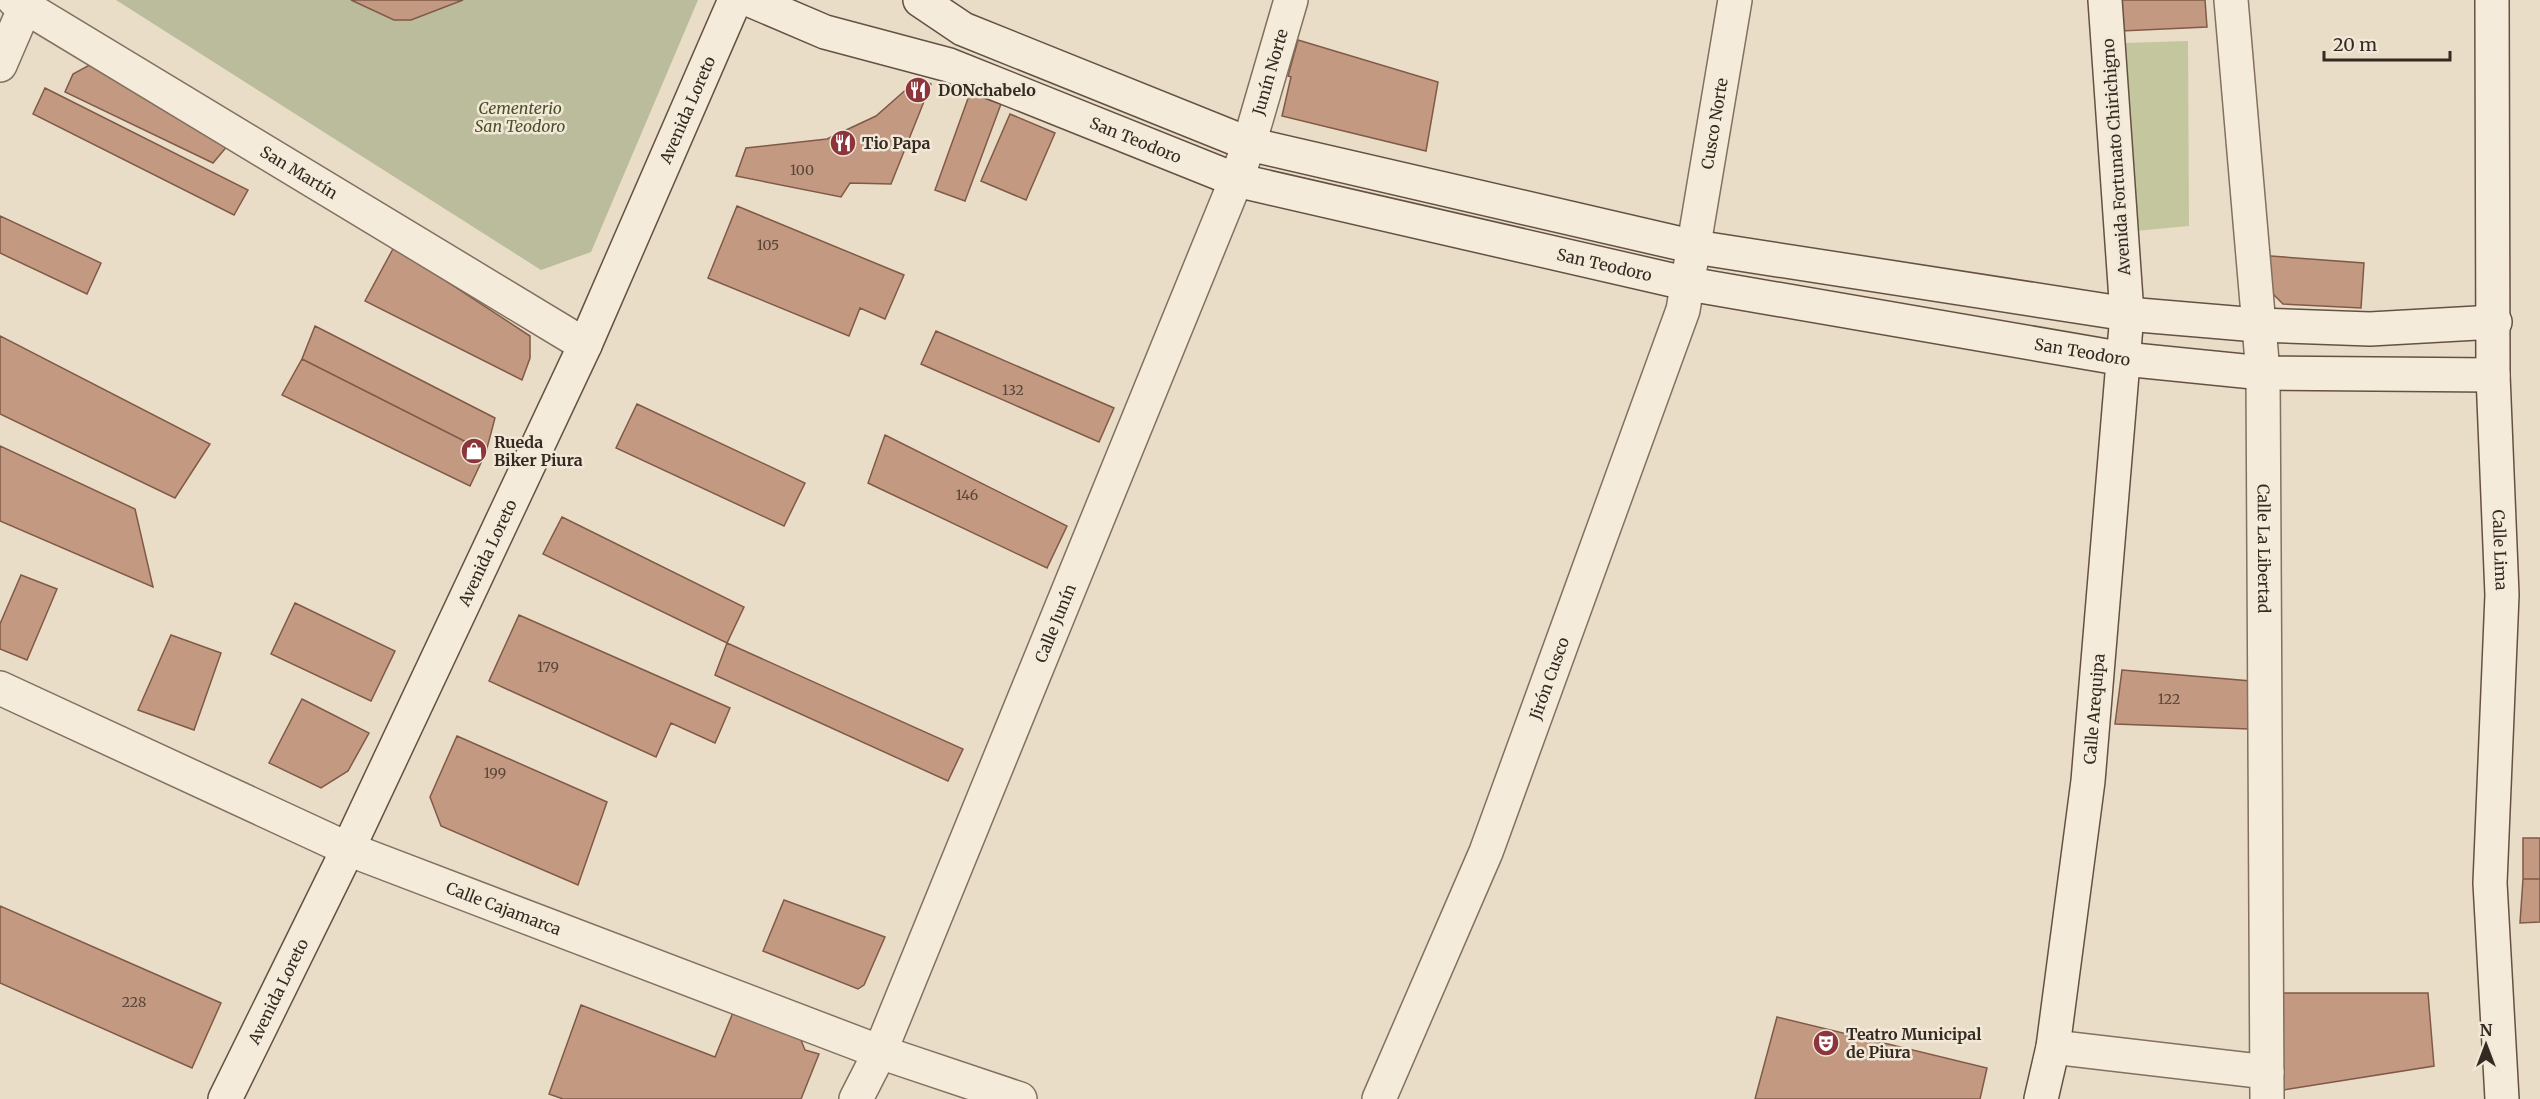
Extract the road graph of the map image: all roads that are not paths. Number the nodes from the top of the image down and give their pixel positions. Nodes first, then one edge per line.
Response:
1 (735, 0) edge
2 (750, 0) edge
3 (920, 0) edge
4 (1291, 0) edge
5 (1735, 0) edge
6 (2105, 0) edge
7 (2231, 0) edge
8 (2492, 0) edge
9 (19, 4) edge
10 (0, 65) edge
11 (1249, 144) junction
12 (1236, 180) junction
13 (1695, 247) junction
14 (1689, 284) junction
15 (2127, 314) junction
16 (2495, 322) junction
17 (2257, 325) junction
18 (585, 345) junction
19 (2124, 359) junction
20 (2263, 374) junction
21 (2493, 375) junction
22 (0, 688) edge
23 (348, 849) junction
24 (2053, 1047) junction
25 (880, 1052) junction
26 (2267, 1086) edge
27 (225, 1099) edge
28 (856, 1099) edge
29 (1020, 1099) edge
30 (1379, 1099) edge
31 (2041, 1099) edge
32 (2502, 1099) edge

1 - 18 street, Avenida Loreto
2 - 12 street, San Teodoro
3 - 11 street
4 - 11 street, Junín Norte
5 - 13 street, Cusco Norte
6 - 15 street, Avenida Fortunato Chirichigno
7 - 17 street, Calle La Libertad
8 - 16 street, Calle Lima
9 - 10 street
9 - 18 street, San Martín
11 - 12 street, Calle Junín
11 - 13 street
12 - 14 street, San Teodoro
12 - 25 street, Calle Junín
13 - 14 street, Jirón Cusco
13 - 15 street
14 - 19 street, San Teodoro
14 - 30 street, Jirón Cusco
15 - 17 street
15 - 19 street, Calle Arequipa
16 - 17 street
16 - 21 street, Calle Lima
17 - 20 street, Calle La Libertad
18 - 23 street, Avenida Loreto
19 - 20 street, San Teodoro
19 - 24 street, Calle Arequipa
20 - 21 street, San Teodoro
20 - 26 street, Calle La Libertad
21 - 32 street, Calle Lima
22 - 23 street, Calle Cajamarca
23 - 25 street, Calle Cajamarca
23 - 27 street, Avenida Loreto
24 - 26 street
24 - 31 street, Calle Arequipa
25 - 28 street, Calle Junín
25 - 29 street, Calle Cajamarca

